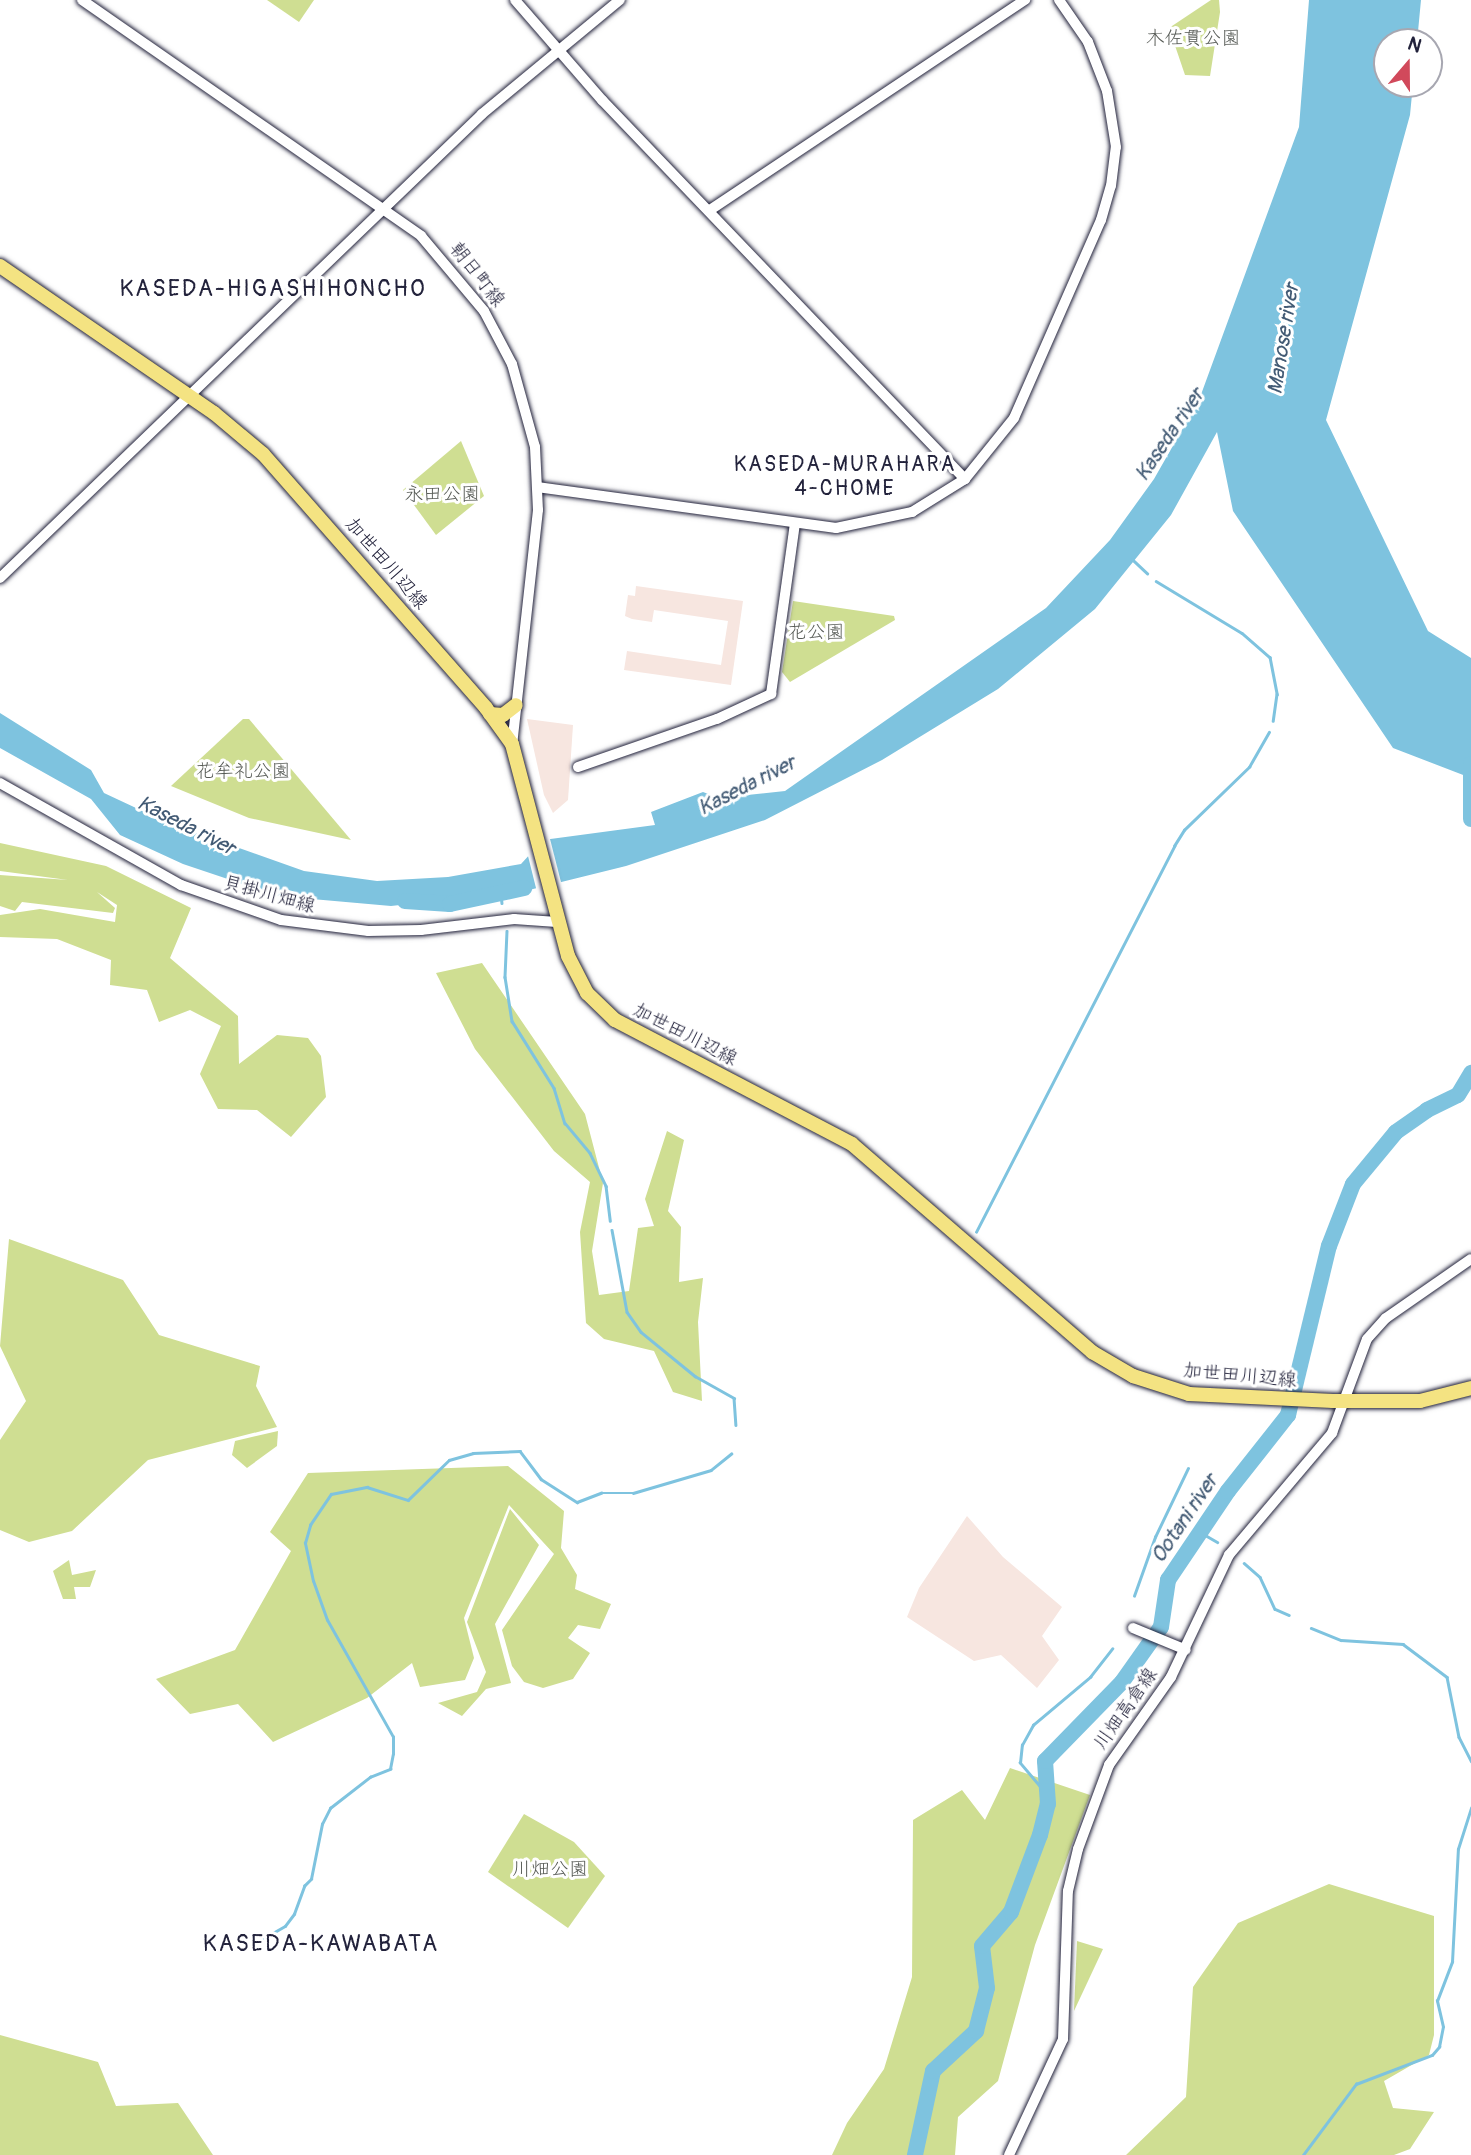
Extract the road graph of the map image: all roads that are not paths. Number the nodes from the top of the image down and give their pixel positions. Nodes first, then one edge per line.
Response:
1 (82, 0) edge
2 (515, 0) edge
3 (621, 0) edge
4 (1025, 0) edge
5 (1059, 0) edge
6 (558, 49) junction
7 (383, 209) junction
8 (710, 210) junction
9 (0, 266) edge
10 (188, 396) junction
11 (965, 479) junction
12 (537, 487) junction
13 (795, 524) junction
14 (0, 578) edge
15 (516, 705) junction
16 (490, 714) junction
17 (512, 744) junction
18 (578, 767) dead end
19 (0, 783) edge
20 (557, 922) junction
21 (1471, 1259) edge
22 (1471, 1388) edge
23 (1339, 1401) junction
24 (1133, 1628) dead end
25 (1181, 1649) junction
26 (1009, 2155) edge

1 - 7 street, 朝日町線
2 - 6 street
3 - 6 street
4 - 8 street
5 - 11 street
6 - 7 street
6 - 8 street
7 - 10 street
7 - 12 street, 朝日町線
8 - 11 street
9 - 10 main road, 加世田川辺線
10 - 14 street
10 - 16 main road, 加世田川辺線
11 - 13 street
12 - 13 street
12 - 15 street, 朝日町線
13 - 18 street
15 - 16 main road
15 - 17 street, 朝日町線
16 - 17 main road, 加世田川辺線
17 - 20 main road, 加世田川辺線
19 - 20 street, 貝掛川畑線
20 - 23 main road, 加世田川辺線
21 - 23 street, 川畑高倉線
22 - 23 main road, 加世田川辺線
23 - 25 street, 川畑高倉線
24 - 25 street
25 - 26 street, 川畑高倉線

